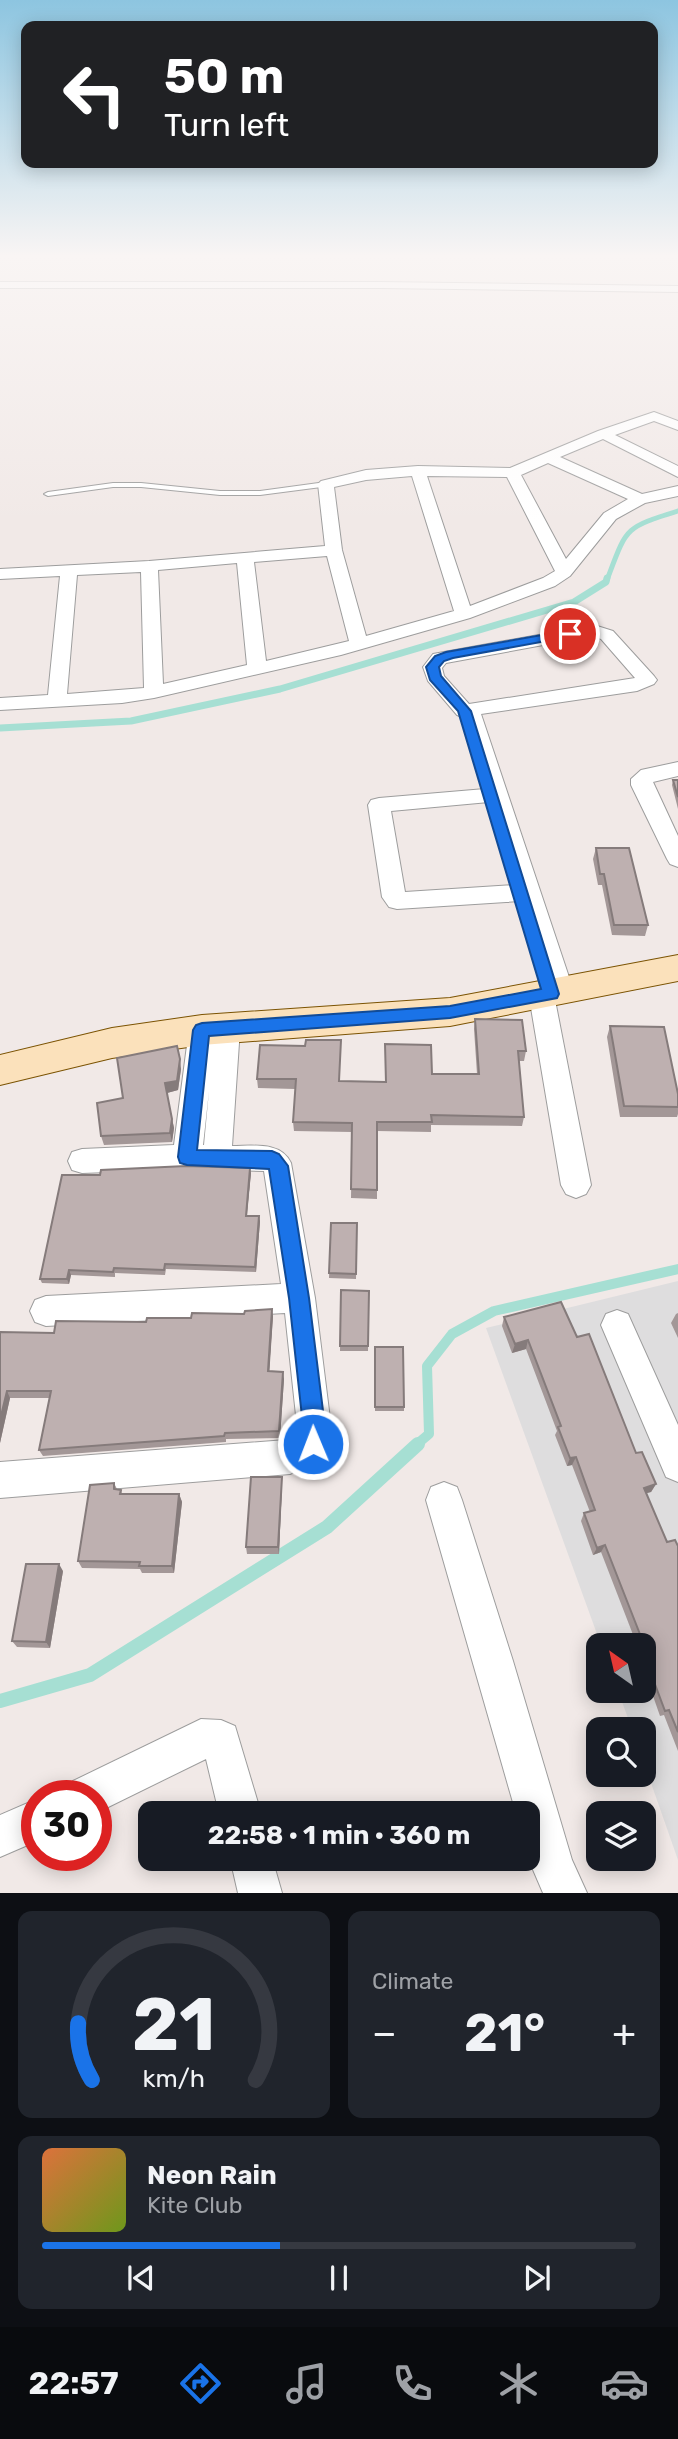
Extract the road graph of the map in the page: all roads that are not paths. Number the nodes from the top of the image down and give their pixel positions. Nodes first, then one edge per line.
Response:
1 (678, 426) edge
2 (603, 434) junction
3 (548, 457) junction
4 (418, 471) junction
5 (678, 472) edge
6 (512, 473) junction
7 (326, 484) junction
8 (678, 491) edge
9 (48, 494) dead end
10 (640, 499) junction
11 (334, 550) junction
12 (245, 558) junction
13 (149, 566) junction
14 (69, 571) junction
15 (564, 572) junction
16 (0, 574) edge
17 (464, 614) junction
18 (359, 644) junction
19 (257, 669) junction
20 (154, 692) junction
21 (57, 702) junction
22 (0, 704) edge
23 (468, 710) junction
24 (678, 769) edge
25 (491, 795) junction
26 (678, 859) edge
27 (521, 893) junction
28 (678, 968) edge
29 (551, 994) junction
30 (214, 1029) junction
31 (0, 1070) edge
32 (202, 1158) junction
33 (82, 1161) dead end
34 (576, 1185) dead end
35 (299, 1298) junction
36 (46, 1311) dead end
37 (617, 1325) dead end
38 (678, 1465) edge
39 (0, 1480) edge
40 (444, 1500) dead end
41 (112, 1784) edge
42 (237, 1801) edge
43 (21, 1827) edge
44 (0, 1836) edge
45 (254, 1871) edge
46 (260, 1893) edge
47 (565, 1893) edge

1 - 2 street
2 - 3 street
2 - 5 street
3 - 6 street
3 - 10 street
4 - 6 street
4 - 7 street
4 - 17 street
6 - 15 street
7 - 9 lane
7 - 11 street
8 - 10 street
10 - 15 street
11 - 12 street
11 - 18 street
12 - 13 street
12 - 19 street
13 - 14 street
13 - 20 street
14 - 16 street
14 - 21 street
15 - 17 street
17 - 18 street
18 - 19 street
19 - 20 street
20 - 21 street
21 - 22 street
23 - 23 street
23 - 25 street
23 - 29 street
24 - 26 street
25 - 27 street
25 - 27 street
27 - 29 street
28 - 29 street
29 - 30 street
29 - 34 street
30 - 31 street
30 - 32 street
32 - 33 street
32 - 35 street
35 - 36 street
35 - 39 street
37 - 38 street
40 - 47 street
41 - 42 street
43 - 44 street
45 - 46 street

